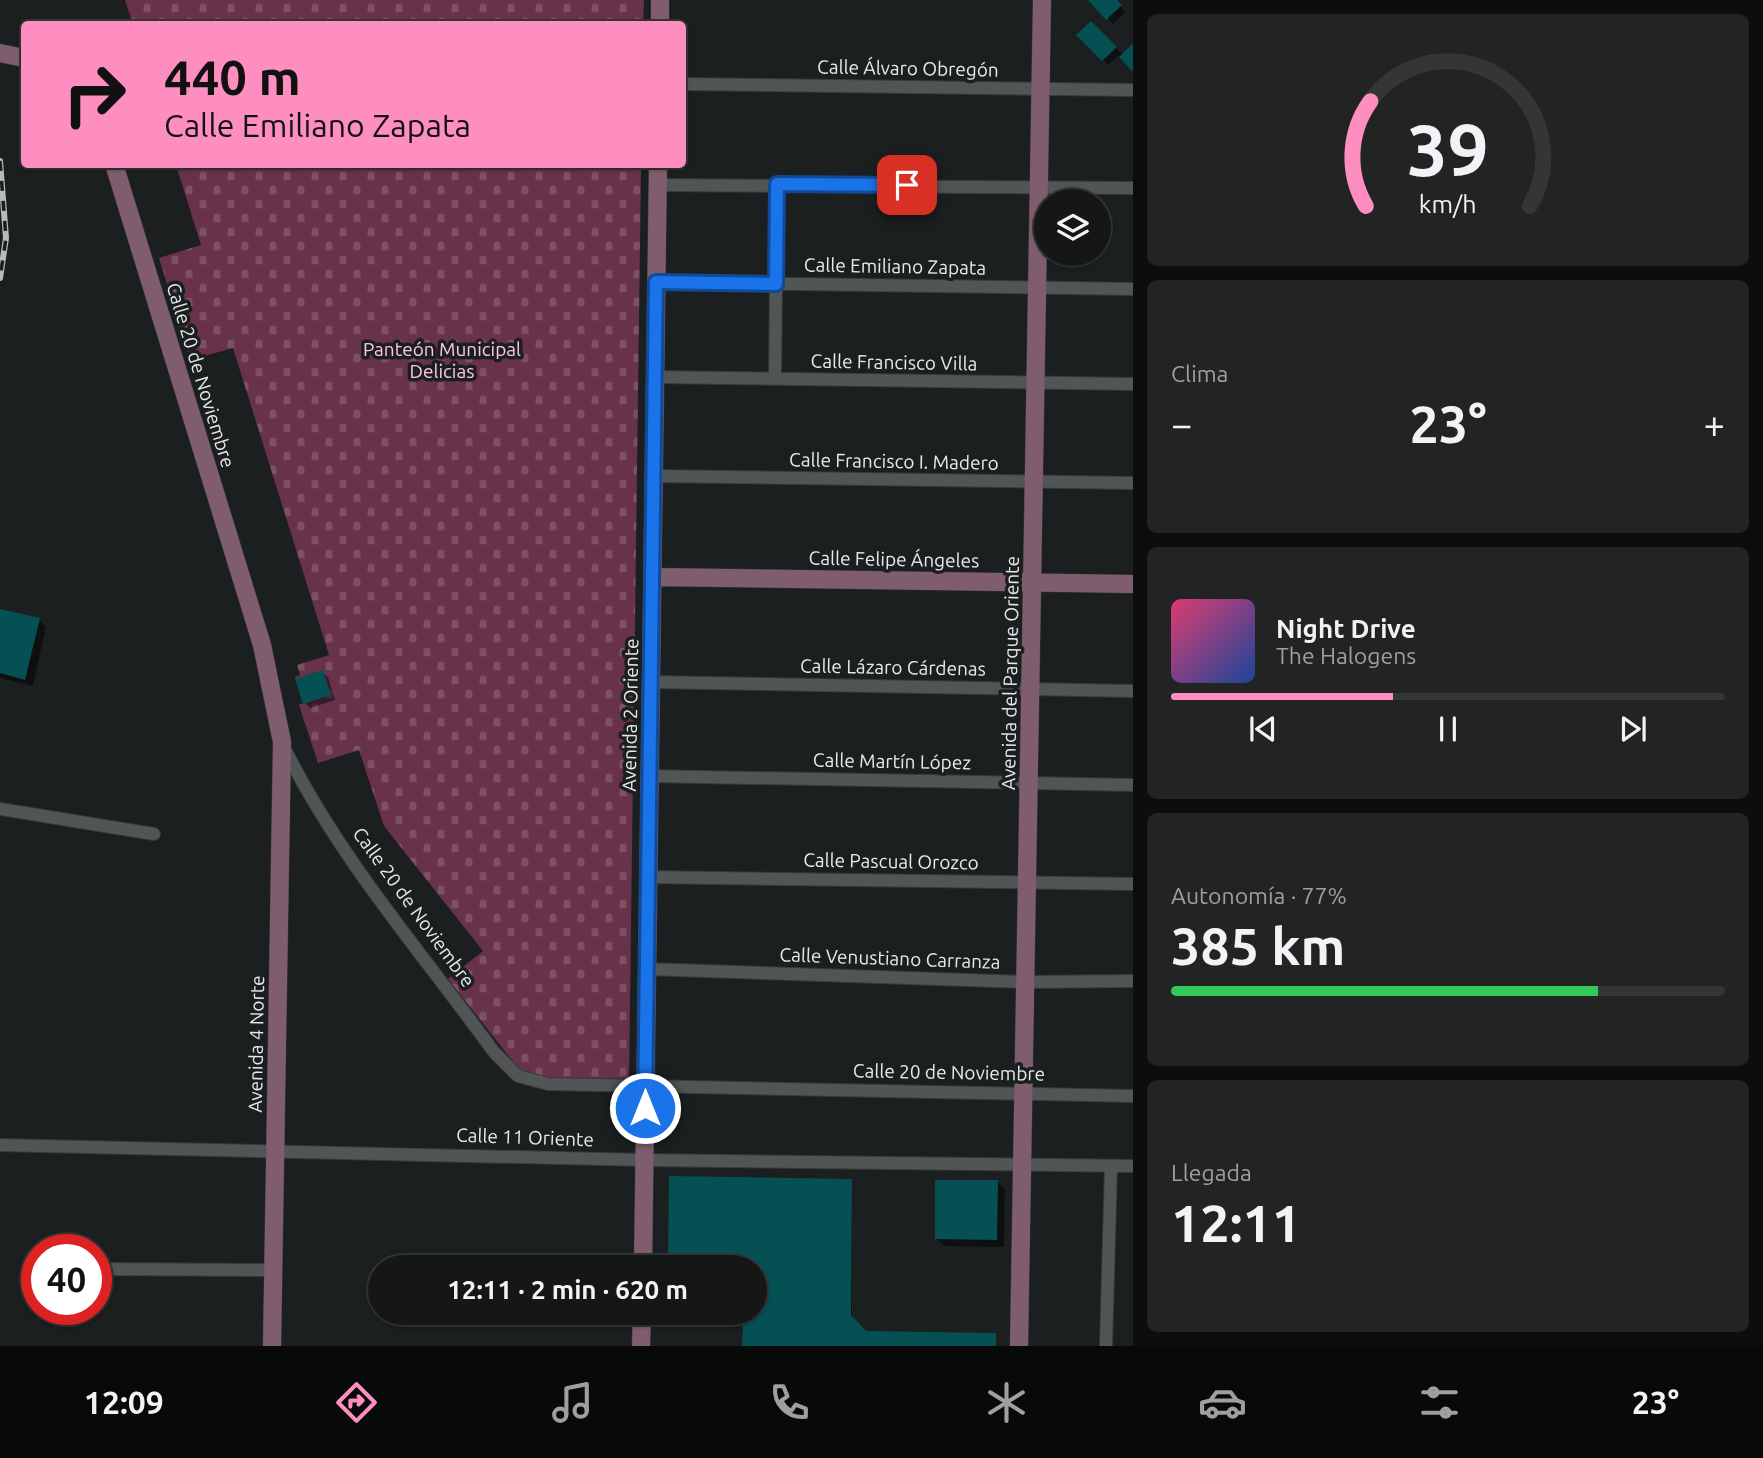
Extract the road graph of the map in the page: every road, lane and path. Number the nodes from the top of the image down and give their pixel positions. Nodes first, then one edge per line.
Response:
1 (660, 0) edge
2 (1042, 0) edge
3 (660, 21) edge
4 (0, 53) edge
5 (21, 57) edge
6 (686, 83) edge
7 (1040, 89) junction
8 (1133, 90) edge
9 (115, 168) edge
10 (658, 168) edge
11 (777, 184) junction
12 (658, 185) junction
13 (1037, 188) junction
14 (1133, 188) edge
15 (656, 282) junction
16 (776, 284) junction
17 (1037, 287) junction
18 (1133, 289) edge
19 (655, 377) junction
20 (775, 379) junction
21 (1036, 383) junction
22 (1133, 384) edge
23 (653, 476) junction
24 (1034, 482) junction
25 (1133, 484) edge
26 (654, 577) junction
27 (1033, 582) junction
28 (1133, 584) edge
29 (652, 682) junction
30 (1030, 689) junction
31 (1133, 691) edge
32 (282, 742) junction
33 (649, 776) junction
34 (1029, 783) junction
35 (1133, 785) edge
36 (0, 809) edge
37 (154, 834) dead end
38 (648, 877) junction
39 (1028, 882) junction
40 (1133, 884) edge
41 (647, 969) junction
42 (1133, 981) edge
43 (1026, 982) junction
44 (645, 1086) junction
45 (1024, 1095) junction
46 (1133, 1096) edge
47 (0, 1145) edge
48 (275, 1150) junction
49 (644, 1160) junction
50 (1023, 1164) junction
51 (1111, 1166) junction
52 (1133, 1166) edge
53 (643, 1255) edge
54 (112, 1269) edge
55 (273, 1270) junction
56 (642, 1325) edge
57 (272, 1346) edge
58 (641, 1346) edge
59 (1019, 1346) edge
60 (1106, 1346) edge

1 - 3 street
2 - 7 street, Avenida del Parque Oriente
4 - 5 street
6 - 7 street, Calle Álvaro Obregón
7 - 8 street, Calle Álvaro Obregón
7 - 13 street, Avenida del Parque Oriente
9 - 32 street, Calle 20 de Noviembre
10 - 12 street, Avenida 2 Oriente
11 - 12 street
11 - 13 street
11 - 16 street
12 - 15 street, Avenida 2 Oriente
13 - 14 street
13 - 17 street, Avenida del Parque Oriente
15 - 16 street, Calle Emiliano Zapata
15 - 19 street, Avenida 2 Oriente
16 - 17 street, Calle Emiliano Zapata
16 - 20 street
17 - 18 street, Calle Emiliano Zapata
17 - 21 street, Avenida del Parque Oriente
19 - 20 street, Calle Francisco Villa
19 - 23 street, Avenida 2 Oriente
20 - 21 street, Calle Francisco Villa
21 - 22 street, Calle Francisco Villa
21 - 24 street, Avenida del Parque Oriente
23 - 24 street, Calle Francisco I. Madero
23 - 26 street, Avenida 2 Oriente
24 - 25 street, Calle Francisco I. Madero
24 - 27 street, Avenida del Parque Oriente
26 - 27 street, Calle Felipe Ángeles
26 - 29 street, Avenida 2 Oriente
27 - 28 street, Calle Felipe Ángeles
27 - 30 street, Avenida del Parque Oriente
29 - 30 street, Calle Lázaro Cárdenas
29 - 33 street, Avenida 2 Oriente
30 - 31 street, Calle Lázaro Cárdenas
30 - 34 street, Avenida del Parque Oriente
32 - 44 street, Calle 20 de Noviembre
32 - 48 street, Avenida 4 Norte
33 - 34 street, Calle Martín López
33 - 38 street, Avenida 2 Oriente
34 - 35 street, Calle Martín López
34 - 39 street, Avenida del Parque Oriente
36 - 37 street
38 - 39 street, Calle Pascual Orozco
38 - 41 street, Avenida 2 Oriente
39 - 40 street, Calle Pascual Orozco
39 - 43 street, Avenida del Parque Oriente
41 - 43 street, Calle Venustiano Carranza
41 - 44 street, Avenida 2 Oriente
42 - 43 street, Calle Venustiano Carranza
43 - 45 street, Avenida del Parque Oriente
44 - 45 street, Calle 20 de Noviembre
44 - 49 street, Avenida 2 Oriente
45 - 46 street, Calle 20 de Noviembre
45 - 50 street, Avenida del Parque Oriente
47 - 48 street, Calle 11 Oriente
48 - 49 street, Calle 11 Oriente
48 - 55 street, Avenida 4 Norte
49 - 50 street, Calle 11 Oriente
49 - 53 street, Avenida 2 Oriente
50 - 51 street, Calle 11 Oriente
50 - 59 street, Avenida del Parque Oriente
51 - 52 street, Calle 11 Oriente
51 - 60 street
54 - 55 street
55 - 57 street, Avenida 4 Norte
56 - 58 street

